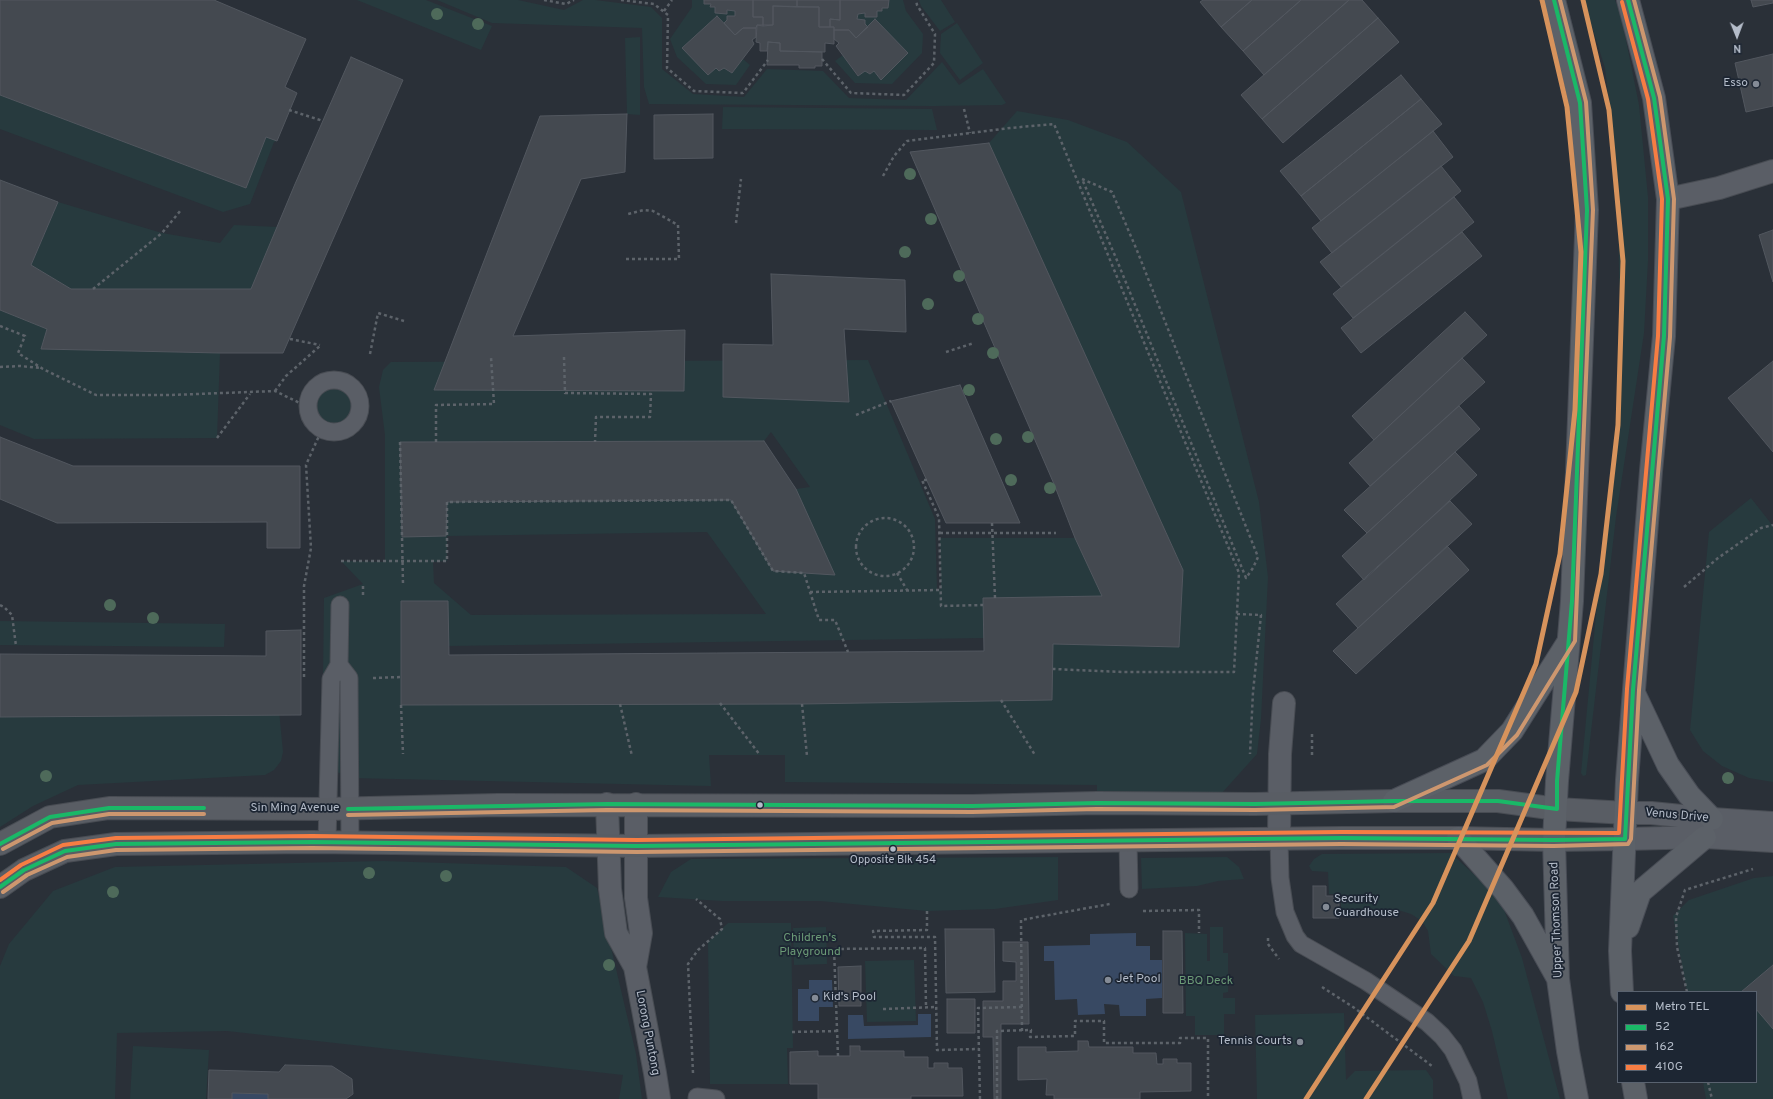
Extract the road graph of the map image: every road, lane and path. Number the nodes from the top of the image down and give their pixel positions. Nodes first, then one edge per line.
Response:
1 (544, 0) edge
2 (574, 0) edge
3 (621, 0) edge
4 (672, 0) edge
5 (916, 0) edge
6 (1554, 0) edge
7 (1628, 0) edge
8 (664, 11) junction
9 (822, 59) dead end
10 (768, 60) dead end
11 (964, 108) dead end
12 (289, 110) dead end
13 (323, 121) dead end
14 (970, 133) junction
15 (1773, 171) edge
16 (883, 176) dead end
17 (741, 179) dead end
18 (1668, 199) junction
19 (181, 210) dead end
20 (628, 214) dead end
21 (736, 223) dead end
22 (1102, 225) junction
23 (1096, 227) junction
24 (626, 259) dead end
25 (93, 289) dead end
26 (404, 321) dead end
27 (0, 326) edge
28 (290, 339) dead end
29 (974, 343) dead end
30 (1154, 350) junction
31 (946, 352) dead end
32 (1148, 352) junction
33 (370, 354) dead end
34 (491, 357) dead end
35 (564, 357) dead end
36 (0, 367) edge
37 (43, 369) junction
38 (275, 391) junction
39 (250, 393) junction
40 (891, 401) dead end
41 (308, 407) junction
42 (856, 415) dead end
43 (322, 429) junction
44 (217, 438) dead end
45 (400, 442) dead end
46 (436, 442) dead end
47 (595, 442) dead end
48 (927, 480) dead end
49 (992, 523) dead end
50 (1773, 525) edge
51 (992, 532) junction
52 (940, 533) junction
53 (1056, 533) dead end
54 (341, 561) dead end
55 (1241, 561) junction
56 (401, 562) junction
57 (1235, 564) junction
58 (897, 573) junction
59 (403, 584) dead end
60 (1684, 587) dead end
61 (908, 590) junction
62 (941, 590) junction
63 (810, 592) junction
64 (995, 598) dead end
65 (0, 605) edge
66 (340, 605) dead end
67 (983, 606) dead end
68 (1237, 614) junction
69 (1570, 640) junction
70 (16, 646) dead end
71 (848, 652) dead end
72 (339, 665) junction
73 (1053, 669) dead end
74 (304, 678) dead end
75 (1633, 690) junction
76 (1001, 700) dead end
77 (720, 703) dead end
78 (1284, 703) dead end
79 (620, 704) dead end
80 (802, 704) dead end
81 (401, 705) dead end
82 (1312, 733) dead end
83 (403, 754) dead end
84 (1250, 754) dead end
85 (760, 755) dead end
86 (1035, 755) dead end
87 (1312, 755) dead end
88 (632, 756) dead end
89 (807, 756) dead end
90 (1394, 801) junction
91 (1280, 803) junction
92 (606, 804) junction
93 (636, 804) junction
94 (350, 808) junction
95 (327, 809) junction
96 (1557, 809) junction
97 (1626, 812) junction
98 (1773, 823) edge
99 (1708, 828) junction
100 (1458, 838) junction
101 (1279, 839) junction
102 (1625, 839) junction
103 (1554, 840) junction
104 (1773, 840) edge
105 (1128, 841) junction
106 (327, 842) junction
107 (350, 842) junction
108 (0, 844) edge
109 (607, 845) junction
110 (637, 846) junction
111 (1758, 868) dead end
112 (0, 887) edge
113 (1129, 889) dead end
114 (696, 899) dead end
115 (1118, 903) dead end
116 (1142, 906) dead end
117 (926, 911) dead end
118 (1199, 933) dead end
119 (1620, 951) junction
120 (635, 967) junction
121 (1558, 980) junction
122 (1622, 991) edge
123 (1687, 991) edge
124 (936, 1007) junction
125 (1022, 1007) junction
126 (926, 1008) junction
127 (883, 1009) dead end
128 (1022, 1030) junction
129 (837, 1031) junction
130 (792, 1032) dead end
131 (979, 1049) junction
132 (838, 1056) dead end
133 (694, 1080) dead end
134 (1633, 1083) edge
135 (1708, 1083) edge
136 (658, 1099) edge
137 (697, 1099) edge
138 (716, 1099) edge
139 (980, 1099) edge
140 (997, 1099) edge
141 (1208, 1099) edge
142 (1472, 1099) edge
143 (1576, 1099) edge
144 (1636, 1099) edge
145 (1712, 1099) edge

1 - 2 path
3 - 8 path
4 - 8 path
5 - 9 path
6 - 69 main road, Upper Thomson Road
7 - 18 main road
8 - 10 path
11 - 14 path
12 - 13 path
14 - 16 path
14 - 23 path
15 - 18 street
17 - 21 path
18 - 75 main road
19 - 25 path
20 - 24 path
22 - 23 path
22 - 30 path
22 - 55 path
23 - 32 path
26 - 33 path
27 - 37 path
28 - 38 path
29 - 31 path
30 - 32 path
30 - 55 path
32 - 57 path
34 - 46 path
35 - 47 path
36 - 37 path
37 - 39 path
38 - 39 path
38 - 41 path
39 - 44 path
40 - 42 path
41 - 43 lane
41 - 43 lane
43 - 74 path
45 - 56 path
48 - 52 path
49 - 51 path
50 - 60 path
51 - 52 path
51 - 53 path
51 - 64 path
52 - 62 path
54 - 56 path
55 - 57 path
56 - 59 path
56 - 63 path
57 - 68 path
58 - 58 path
58 - 61 path
61 - 62 path
61 - 63 path
62 - 67 path
63 - 71 path
65 - 70 path
66 - 72 lane
68 - 73 path
68 - 84 path
69 - 90 main road
69 - 96 main road, Upper Thomson Road
72 - 94 lane
72 - 95 lane
75 - 97 main road
75 - 99 main road
76 - 86 path
77 - 85 path
78 - 91 street
79 - 88 path
80 - 89 path
81 - 83 path
82 - 87 path
90 - 91 main road, Sin Ming Avenue
90 - 96 main road, Sin Ming Avenue
91 - 93 main road, Sin Ming Avenue
91 - 101 street
92 - 93 main road, Sin Ming Avenue
92 - 94 main road, Sin Ming Avenue
92 - 109 street, Lorong Puntong
93 - 110 street, Lorong Puntong
94 - 95 main road, Sin Ming Avenue
94 - 107 lane
95 - 106 lane
95 - 108 main road, Sin Ming Avenue
96 - 97 main road, Venus Drive
96 - 103 main road, Upper Thomson Road
97 - 99 street, Venus Drive
97 - 102 main road
98 - 99 street, Venus Drive
99 - 102 street, Venus Drive
99 - 104 street, Venus Drive
99 - 119 main road
100 - 101 main road
100 - 103 main road
100 - 121 main road
101 - 105 main road
101 - 142 lane
102 - 103 main road
102 - 119 main road
103 - 121 main road, Upper Thomson Road
105 - 110 main road
105 - 113 lane
106 - 107 main road
106 - 112 main road
107 - 109 main road
109 - 110 main road
109 - 120 street, Lorong Puntong
110 - 120 street, Lorong Puntong
111 - 123 path
114 - 133 path
115 - 125 path
116 - 118 path
117 - 124 path
119 - 122 main road
120 - 136 street, Lorong Puntong
121 - 143 main road, Upper Thomson Road
124 - 126 path
124 - 131 path
125 - 128 path
125 - 131 path
126 - 127 path
126 - 129 path
128 - 140 path
128 - 141 path
129 - 130 path
129 - 132 path
131 - 139 path
134 - 144 main road
135 - 145 path
137 - 138 lane

